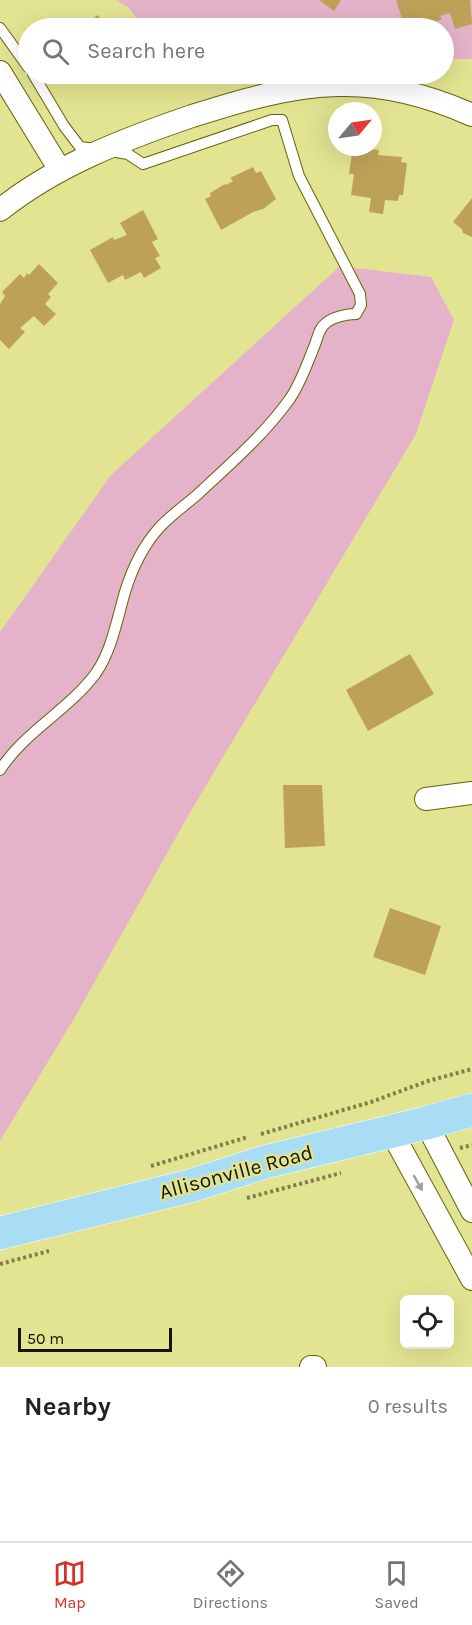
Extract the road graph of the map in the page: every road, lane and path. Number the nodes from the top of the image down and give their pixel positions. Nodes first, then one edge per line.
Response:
1 (0, 28) edge
2 (18, 53) edge
3 (0, 72) edge
4 (39, 84) edge
5 (472, 115) edge
6 (102, 150) junction
7 (60, 170) junction
8 (0, 210) edge
9 (0, 770) edge
10 (472, 793) edge
11 (426, 799) dead end
12 (472, 1069) edge
13 (472, 1110) edge
14 (426, 1124) junction
15 (392, 1131) junction
16 (143, 1168) dead end
17 (472, 1211) edge
18 (0, 1233) edge
19 (472, 1280) edge

1 - 2 lane
3 - 7 street
4 - 6 lane
5 - 6 street
6 - 7 street
6 - 9 lane
7 - 8 street
10 - 11 street
12 - 16 path
13 - 14 main road, Allisonville Road
14 - 15 main road, Allisonville Road
14 - 17 street
15 - 18 main road, Allisonville Road
15 -> 19 street

